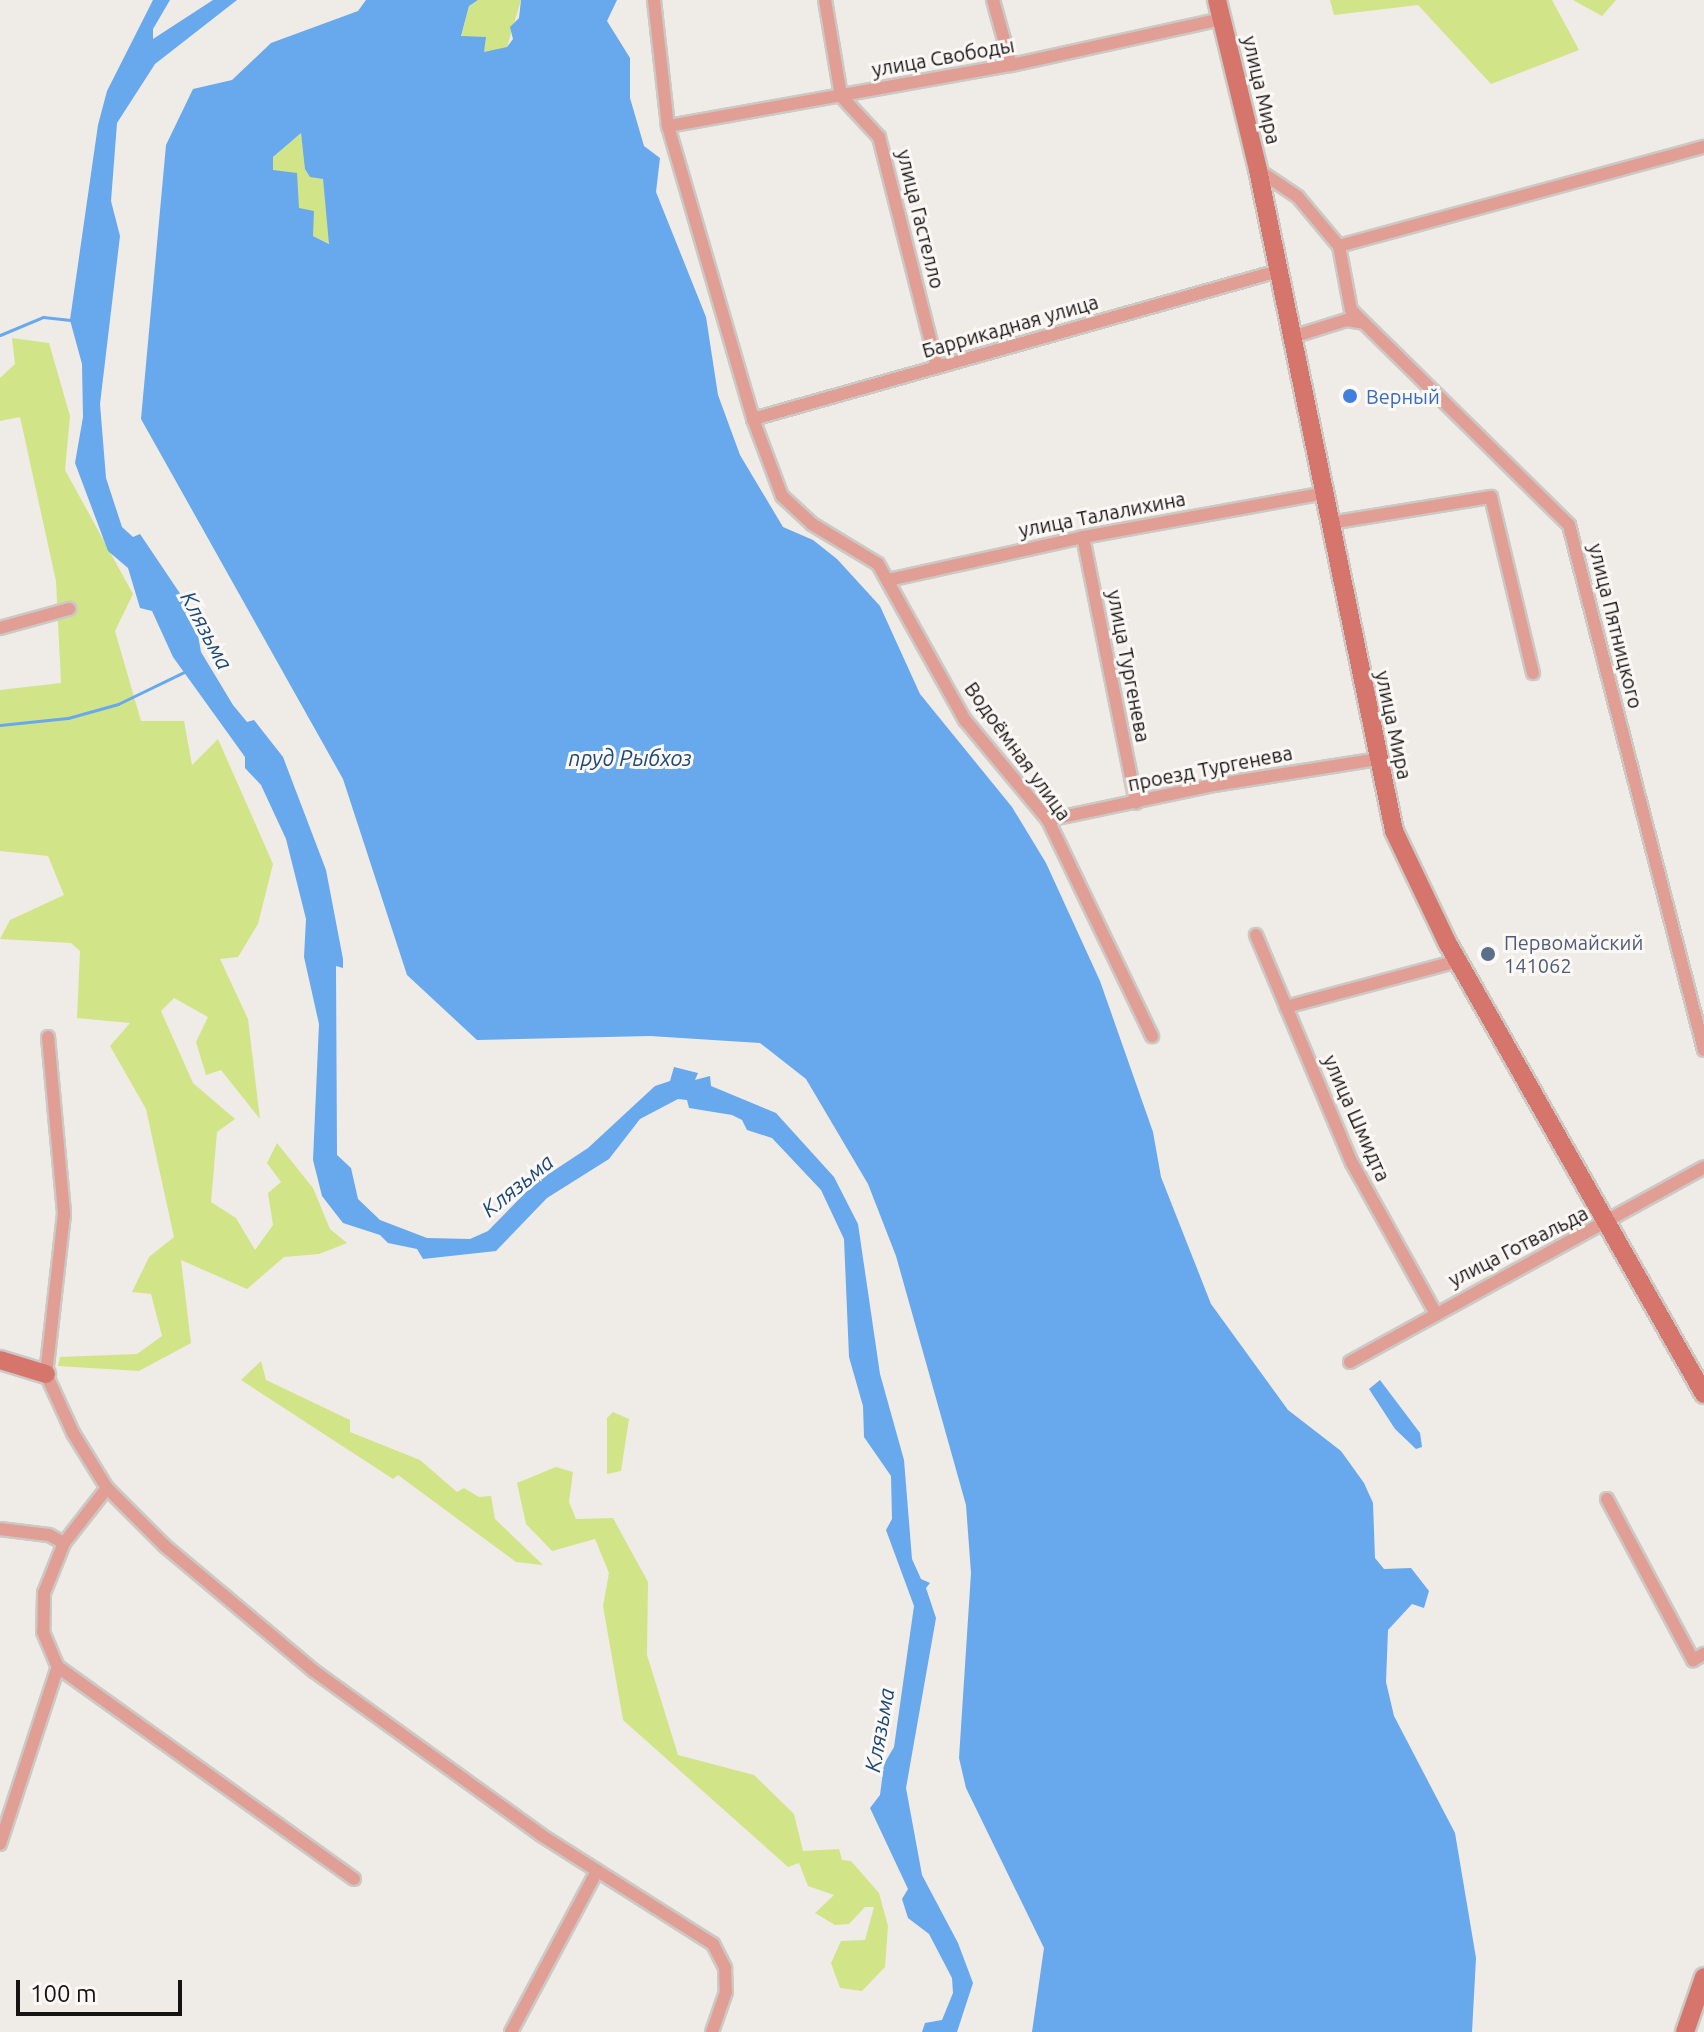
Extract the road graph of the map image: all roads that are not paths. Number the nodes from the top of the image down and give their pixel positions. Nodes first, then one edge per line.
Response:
1 (654, 0) edge
2 (825, 0) edge
3 (993, 0) edge
4 (1217, 0) edge
5 (1222, 19) junction
6 (1011, 65) junction
7 (841, 96) junction
8 (668, 126) junction
9 (1704, 147) edge
10 (1258, 170) junction
11 (1339, 246) junction
12 (1278, 271) junction
13 (1364, 323) junction
14 (1292, 337) junction
15 (937, 367) junction
16 (753, 419) junction
17 (1324, 493) junction
18 (1330, 523) junction
19 (1083, 537) junction
20 (888, 580) junction
21 (69, 609) dead end
22 (0, 628) edge
23 (1533, 673) dead end
24 (1379, 759) junction
25 (1136, 803) junction
26 (1048, 820) junction
27 (1256, 935) dead end
28 (1458, 961) junction
29 (1286, 1007) junction
30 (1152, 1036) dead end
31 (48, 1037) dead end
32 (1704, 1050) edge
33 (1704, 1167) edge
34 (1606, 1224) junction
35 (1435, 1312) junction
36 (0, 1360) edge
37 (1350, 1362) dead end
38 (46, 1374) junction
39 (1704, 1394) edge
40 (107, 1488) junction
41 (1607, 1499) dead end
42 (0, 1529) edge
43 (64, 1543) junction
44 (1704, 1654) edge
45 (58, 1667) junction
46 (0, 1844) edge
47 (597, 1871) junction
48 (354, 1879) dead end
49 (1704, 1977) edge
50 (511, 2032) edge
51 (712, 2032) edge
52 (1685, 2032) edge

1 - 8 street, Водоёмная улица
2 - 7 street
3 - 6 street
4 - 5 street, улица Мира
5 - 6 street, улица Свободы
5 - 10 street, улица Мира
6 - 7 street, улица Свободы
7 - 8 street, улица Свободы
7 - 15 street, улица Гастелло
8 - 16 street, Водоёмная улица
9 - 11 street
10 - 11 street
10 - 12 street, улица Мира
11 - 13 street, улица Пятницкого
12 - 14 street, улица Мира
12 - 15 street, Баррикадная улица
13 - 14 street
13 - 32 street, улица Пятницкого
14 - 17 street, улица Мира
15 - 16 street, Баррикадная улица
16 - 20 street, Водоёмная улица
17 - 18 street, улица Мира
17 - 19 street, улица Талалихина
18 - 23 street
18 - 24 street, улица Мира
19 - 20 street, улица Талалихина
19 - 25 street, улица Тургенева
20 - 26 street, Водоёмная улица
21 - 22 street
24 - 25 street, проезд Тургенева
24 - 28 street, улица Мира
25 - 26 street, проезд Тургенева
26 - 30 street, Водоёмная улица
27 - 29 street, улица Шмидта
28 - 29 street
28 - 34 street, улица Мира
29 - 35 street, улица Шмидта
31 - 38 street
33 - 34 street, улица Готвальда
34 - 35 street, улица Готвальда
34 - 39 street, улица Мира
35 - 37 street, улица Готвальда
36 - 38 street
38 - 40 street
40 - 43 street
40 - 47 street
41 - 44 street
42 - 43 street
43 - 45 street
45 - 46 street
45 - 48 street
47 - 50 street
47 - 51 street
49 - 52 street

